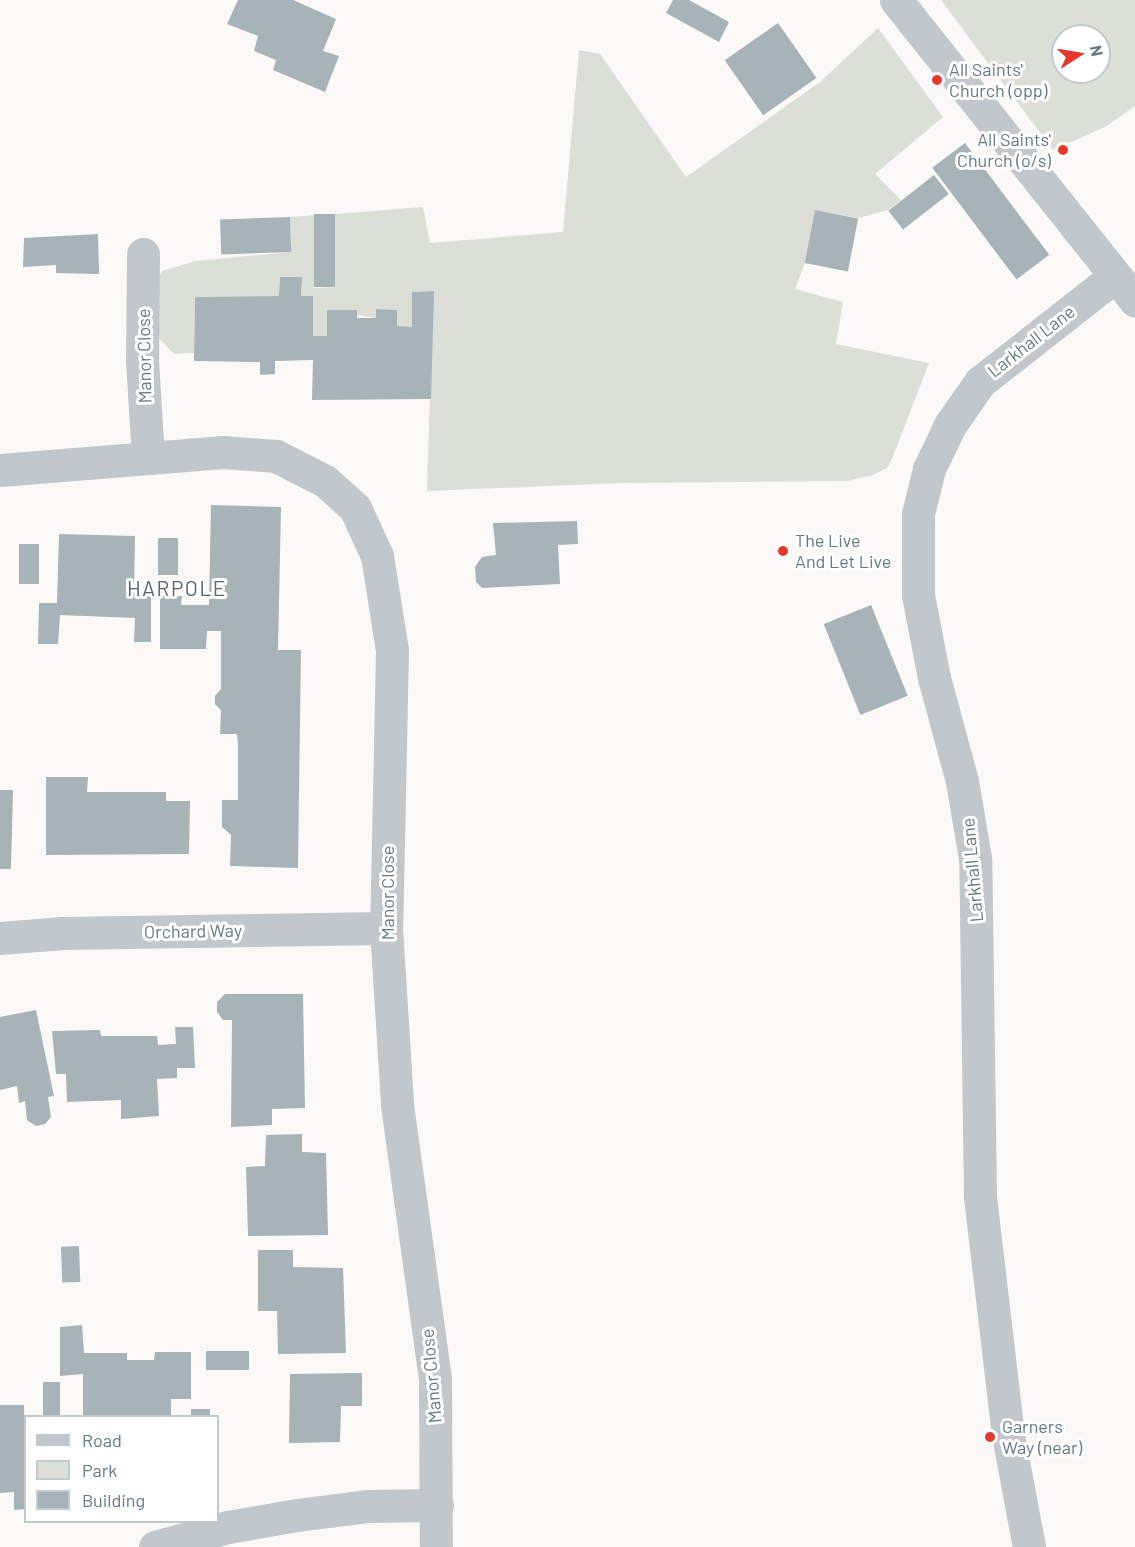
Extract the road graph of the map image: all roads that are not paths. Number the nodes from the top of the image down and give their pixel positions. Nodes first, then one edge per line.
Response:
1 (896, 0) edge
2 (143, 254) dead end
3 (1125, 289) edge
4 (148, 458) junction
5 (0, 470) edge
6 (386, 928) junction
7 (0, 938) edge
8 (437, 1505) junction
9 (155, 1547) edge
10 (436, 1547) edge
11 (1029, 1547) edge

1 - 3 street
2 - 4 street, Manor Close
3 - 11 street, Larkhall Lane
4 - 5 street, Manor Close
4 - 6 street, Manor Close
6 - 7 street, Orchard Way
6 - 8 street, Manor Close
8 - 9 street
8 - 10 street, Manor Close

